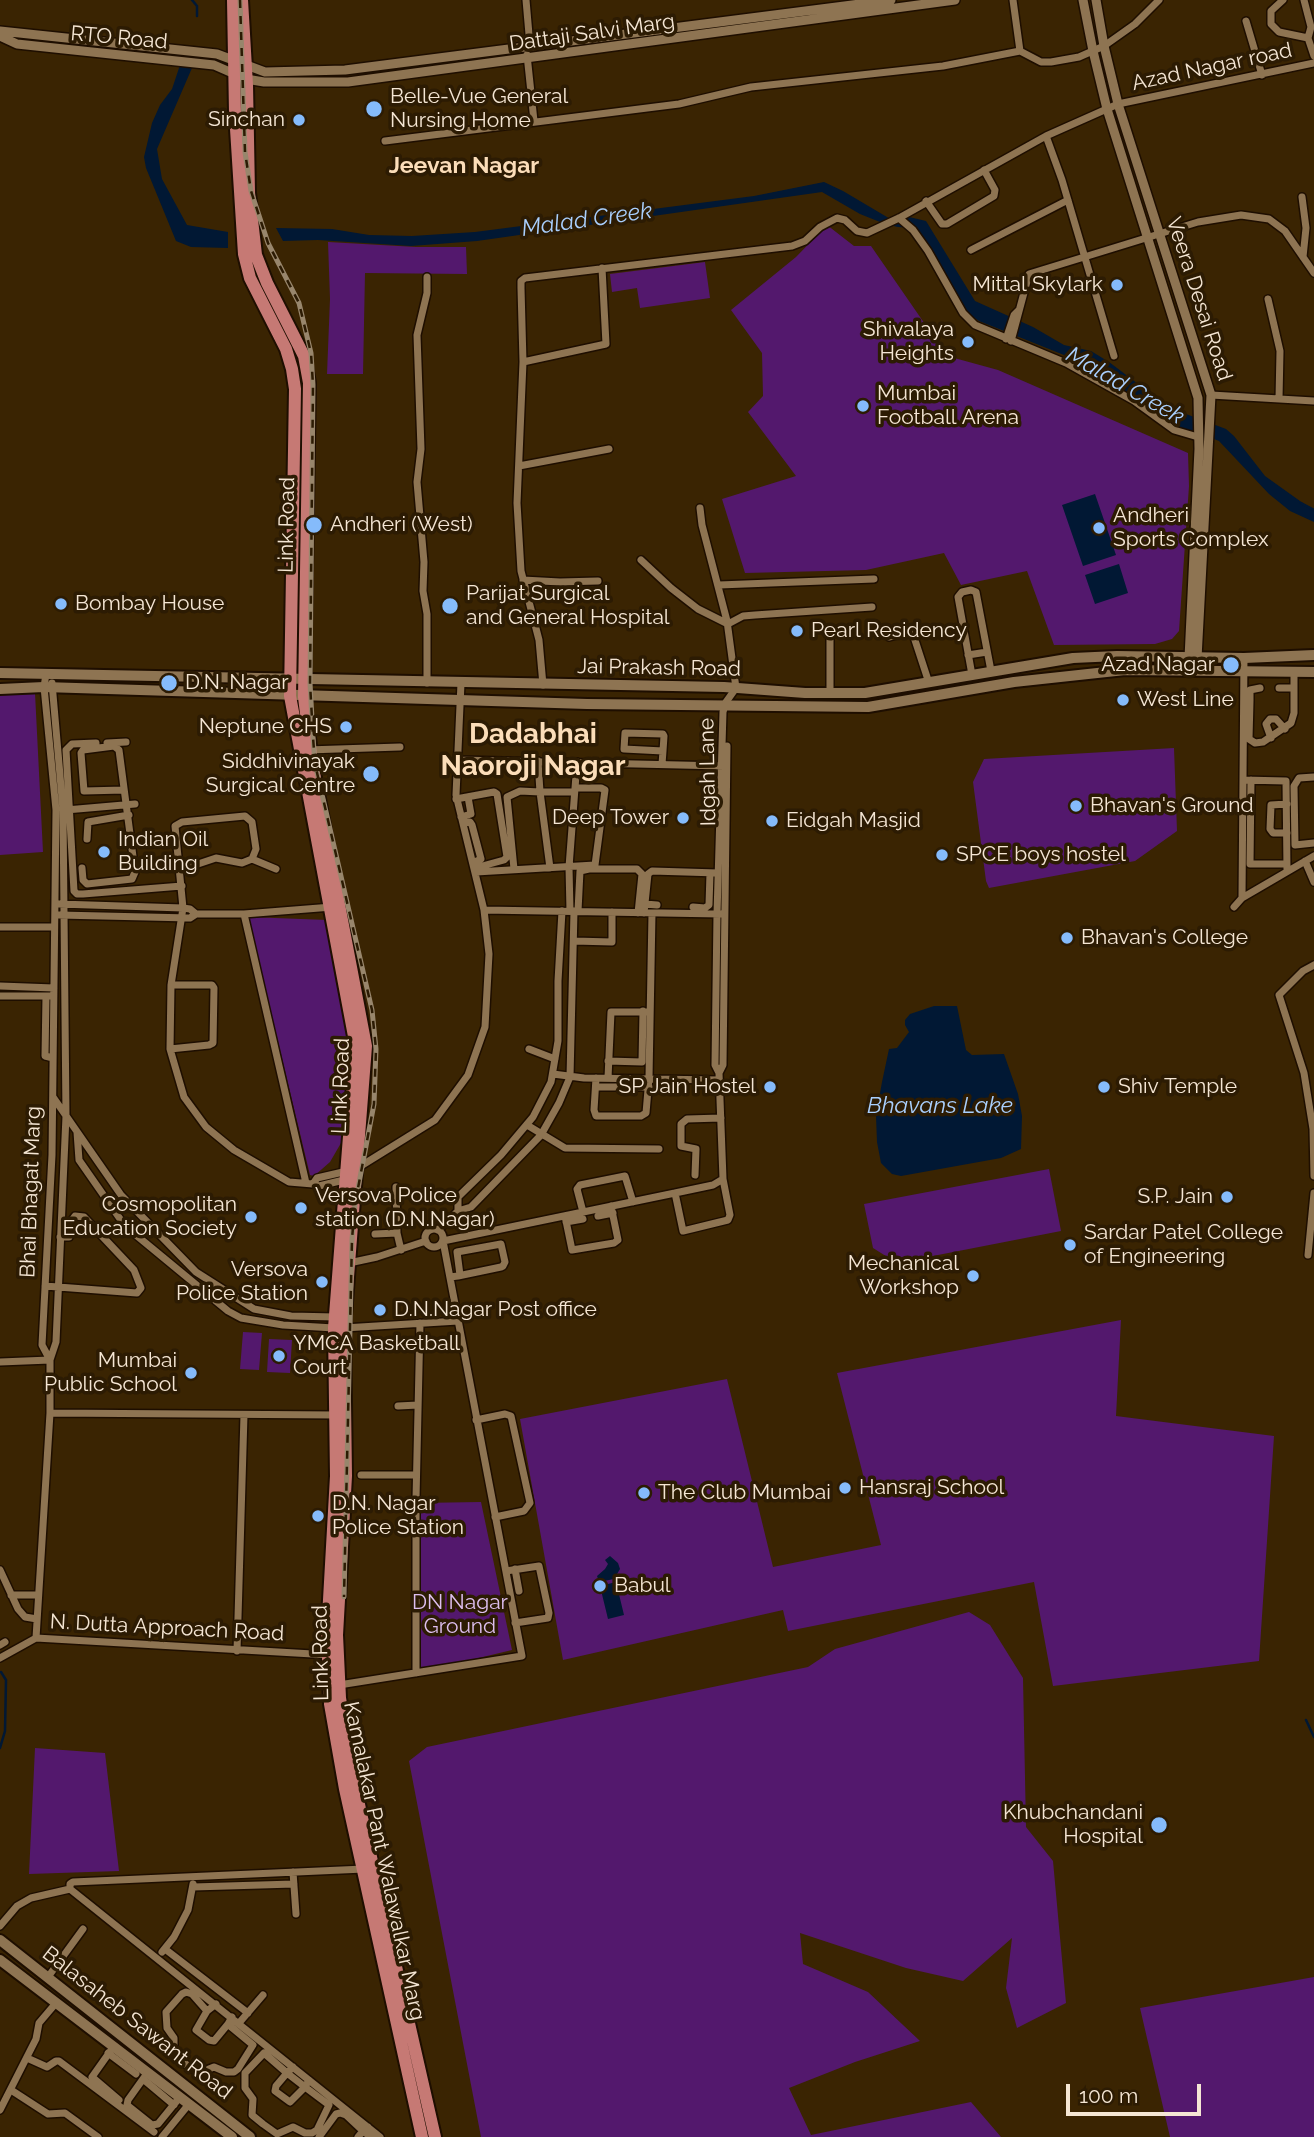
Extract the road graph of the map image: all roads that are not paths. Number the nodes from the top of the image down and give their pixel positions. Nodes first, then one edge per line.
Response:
1 (233, 0) edge
2 (242, 0) edge
3 (526, 0) edge
4 (891, 0) edge
5 (954, 0) edge
6 (1013, 0) edge
7 (1083, 0) edge
8 (1096, 0) edge
9 (1159, 0) edge
10 (1283, 0) edge
11 (1304, 0) edge
12 (823, 4) edge
13 (1246, 21) dead end
14 (0, 34) edge
15 (1308, 38) junction
16 (528, 46) junction
17 (1104, 46) junction
18 (1020, 51) junction
19 (1093, 51) junction
20 (1314, 57) edge
21 (527, 59) junction
22 (1314, 64) edge
23 (240, 69) junction
24 (1262, 75) junction
25 (1118, 104) junction
26 (1107, 109) junction
27 (534, 121) junction
28 (1046, 136) junction
29 (385, 141) dead end
30 (984, 170) junction
31 (1302, 197) dead end
32 (1068, 200) junction
33 (926, 201) junction
34 (900, 218) junction
35 (1160, 233) junction
36 (1147, 237) junction
37 (971, 250) dead end
38 (1085, 256) junction
39 (1303, 257) junction
40 (602, 268) junction
41 (1314, 273) edge
42 (427, 277) dead end
43 (1268, 299) dead end
44 (1009, 337) junction
45 (1114, 356) dead end
46 (523, 362) junction
47 (1211, 395) junction
48 (1279, 399) junction
49 (1314, 401) edge
50 (1198, 435) junction
51 (609, 449) dead end
52 (519, 466) junction
53 (700, 508) dead end
54 (641, 560) dead end
55 (874, 579) dead end
56 (523, 580) junction
57 (598, 581) dead end
58 (719, 586) junction
59 (872, 607) dead end
60 (727, 624) junction
61 (830, 632) dead end
62 (889, 637) dead end
63 (987, 652) junction
64 (1314, 654) edge
65 (968, 655) junction
66 (1193, 658) junction
67 (1244, 658) junction
68 (991, 671) junction
69 (1244, 671) junction
70 (1294, 672) junction
71 (1314, 672) edge
72 (0, 673) edge
73 (49, 675) junction
74 (972, 675) junction
75 (289, 680) junction
76 (304, 680) junction
77 (427, 682) junction
78 (461, 682) junction
79 (929, 683) junction
80 (542, 685) junction
81 (48, 687) junction
82 (736, 688) junction
83 (1260, 688) dead end
84 (1279, 688) dead end
85 (1294, 688) junction
86 (0, 689) edge
87 (830, 693) junction
88 (290, 696) junction
89 (304, 696) junction
90 (460, 701) junction
91 (1247, 701) junction
92 (725, 706) junction
93 (1285, 729) junction
94 (1271, 738) junction
95 (125, 742) dead end
96 (400, 747) dead end
97 (305, 750) junction
98 (663, 751) junction
99 (458, 760) junction
100 (538, 761) junction
101 (577, 762) junction
102 (662, 764) junction
103 (724, 766) junction
104 (1314, 777) edge
105 (1247, 780) junction
106 (124, 790) junction
107 (574, 790) junction
108 (540, 792) junction
109 (468, 797) junction
110 (456, 799) junction
111 (1287, 804) junction
112 (131, 805) junction
113 (63, 810) junction
114 (128, 816) junction
115 (461, 816) junction
116 (1287, 833) junction
117 (87, 839) dead end
118 (1314, 842) edge
119 (1314, 856) edge
120 (252, 859) junction
121 (1305, 861) junction
122 (723, 864) junction
123 (1245, 864) junction
124 (475, 867) junction
125 (569, 867) junction
126 (1287, 867) junction
127 (82, 868) dead end
128 (180, 868) junction
129 (551, 868) junction
130 (276, 869) dead end
131 (513, 869) junction
132 (714, 873) junction
133 (1314, 882) edge
134 (182, 886) junction
135 (1242, 898) junction
136 (713, 899) junction
137 (59, 904) junction
138 (657, 905) dead end
139 (335, 907) junction
140 (694, 907) dead end
141 (1234, 907) dead end
142 (183, 908) junction
143 (484, 910) junction
144 (645, 910) junction
145 (571, 911) junction
146 (612, 912) junction
147 (196, 914) junction
148 (244, 914) junction
149 (717, 914) junction
150 (726, 914) junction
151 (59, 915) junction
152 (181, 917) junction
153 (0, 927) edge
154 (54, 927) junction
155 (574, 946) junction
156 (560, 949) junction
157 (54, 956) junction
158 (64, 956) junction
159 (255, 960) junction
160 (244, 963) dead end
161 (1314, 965) edge
162 (721, 977) junction
163 (558, 981) junction
164 (573, 981) junction
165 (171, 985) junction
166 (0, 986) edge
167 (51, 993) junction
168 (0, 996) edge
169 (646, 1011) junction
170 (170, 1049) junction
171 (529, 1049) dead end
172 (555, 1059) junction
173 (608, 1061) junction
174 (552, 1074) junction
175 (719, 1076) junction
176 (570, 1077) junction
177 (596, 1078) junction
178 (608, 1078) junction
179 (649, 1083) junction
180 (596, 1087) junction
181 (53, 1097) junction
182 (66, 1116) junction
183 (721, 1118) junction
184 (527, 1125) junction
185 (76, 1132) junction
186 (541, 1135) junction
187 (659, 1149) dead end
188 (52, 1162) junction
189 (64, 1163) junction
190 (350, 1174) junction
191 (695, 1175) dead end
192 (1314, 1176) edge
193 (723, 1179) junction
194 (310, 1183) junction
195 (396, 1187) dead end
196 (1314, 1193) edge
197 (675, 1194) junction
198 (633, 1202) junction
199 (612, 1210) junction
200 (458, 1211) junction
201 (583, 1215) junction
202 (598, 1216) dead end
203 (565, 1219) junction
204 (438, 1230) junction
205 (397, 1233) junction
206 (375, 1234) dead end
207 (60, 1237) junction
208 (1312, 1238) edge
209 (426, 1241) junction
210 (443, 1241) junction
211 (401, 1250) junction
212 (1308, 1255) dead end
213 (343, 1264) junction
214 (460, 1275) junction
215 (450, 1277) junction
216 (45, 1286) junction
217 (58, 1287) junction
218 (458, 1321) junction
219 (420, 1323) junction
220 (338, 1324) junction
221 (50, 1360) junction
222 (0, 1362) edge
223 (418, 1405) junction
224 (398, 1406) dead end
225 (50, 1413) junction
226 (244, 1415) junction
227 (340, 1415) junction
228 (476, 1420) junction
229 (361, 1475) dead end
230 (416, 1475) junction
231 (495, 1517) junction
232 (0, 1570) edge
233 (516, 1573) junction
234 (506, 1575) junction
235 (519, 1591) dead end
236 (12, 1595) junction
237 (38, 1595) junction
238 (37, 1619) junction
239 (516, 1623) junction
240 (36, 1638) junction
241 (237, 1651) junction
242 (332, 1655) junction
243 (0, 1658) edge
244 (416, 1673) junction
245 (339, 1685) junction
246 (338, 1725) junction
247 (370, 1869) junction
248 (293, 1872) junction
249 (192, 1875) junction
250 (205, 1875) junction
251 (294, 1884) junction
252 (192, 1887) junction
253 (206, 1887) junction
254 (71, 1889) junction
255 (296, 1914) dead end
256 (0, 1926) edge
257 (83, 1929) dead end
258 (0, 1940) edge
259 (165, 1949) junction
260 (158, 1958) junction
261 (0, 1960) edge
262 (185, 1964) junction
263 (177, 1974) junction
264 (48, 1977) junction
265 (263, 1995) dead end
266 (56, 2003) junction
267 (216, 2004) junction
268 (207, 2011) junction
269 (248, 2013) junction
270 (230, 2020) junction
271 (239, 2023) junction
272 (111, 2050) junction
273 (27, 2058) junction
274 (290, 2070) junction
275 (136, 2074) dead end
276 (146, 2076) junction
277 (307, 2083) junction
278 (11, 2090) junction
279 (119, 2100) dead end
280 (181, 2102) junction
281 (0, 2110) edge
282 (363, 2132) edge
283 (158, 2135) edge
284 (98, 2137) edge
285 (232, 2137) edge
286 (250, 2137) edge
287 (319, 2137) edge
288 (371, 2137) edge
289 (380, 2137) edge
290 (422, 2137) edge
291 (435, 2137) edge

1 - 23 main road, Link Road
2 - 23 main road, Link Road
3 - 16 street
4 - 12 street, Dattaji Salvi Marg
5 - 21 street, Dattaji Salvi Marg
6 - 18 street
7 - 19 street
8 - 17 street, Veera Desai Road
9 - 17 street
10 - 15 street
11 - 15 street
12 - 16 street, Dattaji Salvi Marg
13 - 24 street
14 - 23 street, RTO Road
15 - 20 street
16 - 21 street
16 - 23 street, Dattaji Salvi Marg
17 - 19 street
17 - 25 street, Veera Desai Road
18 - 19 street
18 - 27 street
19 - 26 street
21 - 23 street, Dattaji Salvi Marg
21 - 27 street
22 - 24 street, Azad Nagar road
23 - 75 main road, Link Road
23 - 76 main road, Link Road
24 - 25 street, Azad Nagar road
25 - 26 street, Azad Nagar road
25 - 35 street, Veera Desai Road
26 - 28 street, Azad Nagar road
26 - 36 street
27 - 29 street
28 - 30 street, Azad Nagar road
28 - 32 street
30 - 33 street, Azad Nagar road
30 - 33 street
31 - 39 street
32 - 37 street
32 - 38 street
33 - 34 street, Azad Nagar road
34 - 40 street, Azad Nagar road
34 - 44 street
35 - 36 street
35 - 39 street
35 - 47 street, Veera Desai Road
36 - 38 street
36 - 50 street
38 - 44 street
38 - 45 street
39 - 41 street
40 - 46 street
40 - 46 street
42 - 77 street
43 - 48 street
44 - 50 street
46 - 52 street
47 - 48 street
47 - 66 street, Veera Desai Road
48 - 49 street
50 - 66 street
51 - 52 street
52 - 56 street
53 - 58 street
54 - 60 street
55 - 58 street
56 - 57 street
56 - 80 street
58 - 60 street
59 - 60 street
60 - 82 street
61 - 87 street
62 - 79 street
63 - 65 street
63 - 65 street
63 - 68 street
64 - 67 main road, Jai Prakash Road
65 - 74 street
66 - 67 main road, Jai Prakash Road
66 - 68 main road, Jai Prakash Road
67 - 69 street
68 - 74 main road, Jai Prakash Road
69 - 70 main road, Jai Prakash Road
69 - 91 street
69 - 92 main road, Jai Prakash Road
70 - 71 main road, Jai Prakash Road
70 - 85 street
72 - 73 main road, Jai Prakash Road
73 - 75 main road, Jai Prakash Road
73 - 81 street
74 - 79 main road, Jai Prakash Road
75 - 76 main road, Jai Prakash Road
75 - 88 main road, Link Road
76 - 77 main road, Jai Prakash Road
76 - 89 main road, Link Road
77 - 78 main road, Jai Prakash Road
78 - 80 main road, Jai Prakash Road
78 - 90 street
79 - 87 main road, Jai Prakash Road
80 - 82 main road, Jai Prakash Road
81 - 86 main road, Jai Prakash Road
81 - 88 main road, Jai Prakash Road
81 - 113 street
82 - 87 main road, Jai Prakash Road
82 - 92 street
83 - 91 street
84 - 85 street
85 - 93 street
88 - 89 main road, Jai Prakash Road
88 - 97 main road, Link Road
89 - 90 main road, Jai Prakash Road
89 - 97 main road, Link Road
90 - 92 main road, Jai Prakash Road
90 - 99 street
91 - 94 street
91 - 105 street
92 - 103 street, Idgah Lane
93 - 94 street
93 - 94 street
95 - 113 street
96 - 97 street
97 - 139 main road, Link Road
98 - 98 street
98 - 102 street
99 - 100 street
99 - 110 street
100 - 101 street
100 - 108 street
101 - 102 street
101 - 107 street
102 - 103 street
103 - 122 street, Idgah Lane
104 - 118 street
105 - 111 street
105 - 123 street
106 - 106 street
106 - 112 street
107 - 108 street
107 - 125 street
107 - 125 street
108 - 129 street
108 - 131 street
109 - 110 street
109 - 115 street
109 - 124 street
110 - 115 street
111 - 116 street
111 - 116 street
112 - 113 street
112 - 114 street
113 - 134 street
113 - 137 street, Bhai Bhagat Marg
114 - 117 street
114 - 127 street
115 - 124 street
116 - 126 street
119 - 121 street
120 - 128 street
120 - 128 street
120 - 130 street
121 - 126 street
121 - 133 street
122 - 132 street, Idgah Lane
122 - 150 street, Idgah Lane
123 - 126 street
123 - 135 street
124 - 131 street
124 - 143 street
125 - 129 street
125 - 145 street
126 - 135 street
128 - 134 street
129 - 131 street
132 - 136 street, Idgah Lane
132 - 144 street
134 - 142 street
135 - 141 street
136 - 140 street
136 - 149 street, Idgah Lane
137 - 142 street
137 - 151 street, Bhai Bhagat Marg
138 - 144 street
139 - 148 street
139 - 190 main road, Link Road
142 - 147 street
142 - 152 street
143 - 145 street
143 - 190 street
144 - 145 street
144 - 146 street
144 - 149 street
144 - 169 street
145 - 146 street
145 - 155 street
145 - 156 street
146 - 155 street
147 - 148 street
147 - 152 street
148 - 159 street
149 - 150 street
149 - 162 street, Idgah Lane
150 - 162 street, Idgah Lane
151 - 152 street
151 - 154 street, Bhai Bhagat Marg
151 - 158 street
152 - 165 street
153 - 154 street
154 - 157 street, Bhai Bhagat Marg
155 - 156 street
155 - 164 street
156 - 163 street
157 - 158 street
157 - 167 street, Bhai Bhagat Marg
158 - 182 street
159 - 160 street
159 - 194 street
161 - 192 street
162 - 175 street, Idgah Lane
163 - 164 street
163 - 172 street
164 - 176 street
165 - 170 street
165 - 170 street
166 - 167 street
167 - 168 street
167 - 181 street, Bhai Bhagat Marg
169 - 173 street
169 - 173 street
169 - 179 street
170 - 194 street
171 - 172 street
172 - 174 street
173 - 178 street
174 - 176 street
174 - 184 street
175 - 179 street
175 - 183 street, Idgah Lane
176 - 177 street
176 - 186 street
177 - 178 street
177 - 180 street
178 - 179 street
179 - 180 street
179 - 180 street
181 - 182 street
181 - 188 street, Bhai Bhagat Marg
182 - 185 street
182 - 189 street
183 - 191 street
183 - 193 street, Idgah Lane
184 - 186 street
184 - 200 street
185 - 220 street
185 - 220 street
186 - 187 street
186 - 200 street
188 - 189 street
188 - 216 street, Bhai Bhagat Marg
189 - 207 street
190 - 194 street
190 - 213 main road, Kamalakar Pant Walawalkar Marg
193 - 197 street
193 - 197 street, Idgah Lane
195 - 205 street
196 - 208 street
197 - 198 street
198 - 199 street
198 - 201 street
199 - 201 street
199 - 202 street
199 - 203 street
200 - 204 street
201 - 203 street
203 - 210 street
204 - 209 street
204 - 210 street
205 - 206 street
205 - 211 street
207 - 217 street
207 - 217 street
208 - 212 street
209 - 210 street
209 - 211 street
210 - 215 street
211 - 213 street
213 - 220 main road, Kamalakar Pant Walawalkar Marg
214 - 214 street
214 - 215 street
215 - 218 street
216 - 217 street
216 - 221 street, Bhai Bhagat Marg
217 - 221 street
218 - 219 street
218 - 228 street
219 - 220 street
219 - 223 street
220 - 227 main road, Kamalakar Pant Walawalkar Marg
221 - 222 street
221 - 225 street, Bhai Bhagat Marg
223 - 224 street
223 - 230 street
225 - 226 street
225 - 237 street, Bhai Bhagat Marg
226 - 227 street
226 - 241 street
227 - 242 main road, Kamalakar Pant Walawalkar Marg
228 - 231 street
228 - 231 street
229 - 230 street
230 - 244 street
231 - 234 street
232 - 236 street
233 - 234 street
233 - 235 street
233 - 239 street
234 - 239 street
236 - 237 street
236 - 238 street
237 - 238 street, Bhai Bhagat Marg
238 - 240 street, Bhai Bhagat Marg
239 - 244 street
240 - 241 street, N. Dutta Approach Road
240 - 243 street, N. Dutta Approach Road
241 - 242 street, N. Dutta Approach Road
242 - 245 main road, Link Road
242 - 246 main road, Kamalakar Pant Walawalkar Marg
244 - 245 street
245 - 246 main road, Link Road
246 - 247 main road, Kamalakar Pant Walawalkar Marg
247 - 248 street
247 - 290 main road, Kamalakar Pant Walawalkar Marg
247 - 291 main road
248 - 250 street
248 - 251 street
249 - 250 street
249 - 252 street
249 - 254 street
250 - 253 street
251 - 253 street
251 - 255 street
252 - 253 street
252 - 259 street
254 - 256 street
254 - 260 street
257 - 264 street
258 - 264 main road, Balasaheb Sawant Road
259 - 260 street
259 - 262 street
260 - 263 street
261 - 266 main road, Balasaheb Sawant Road
262 - 263 street
262 - 269 street
263 - 267 street
264 - 286 main road, Balasaheb Sawant Road
265 - 269 street
266 - 272 main road, Balasaheb Sawant Road
266 - 273 street
267 - 268 street
267 - 270 street
268 - 270 street
268 - 270 street
269 - 271 street
270 - 271 street
271 - 274 street
272 - 275 street
272 - 276 main road, Balasaheb Sawant Road
272 - 279 street
273 - 278 street
273 - 283 street
274 - 277 street
274 - 277 street
274 - 277 street
276 - 280 main road, Balasaheb Sawant Road
276 - 280 street
277 - 282 street
278 - 281 street
278 - 284 street
280 - 283 street
280 - 285 main road, Balasaheb Sawant Road
282 - 287 street
282 - 288 street
282 - 289 street

